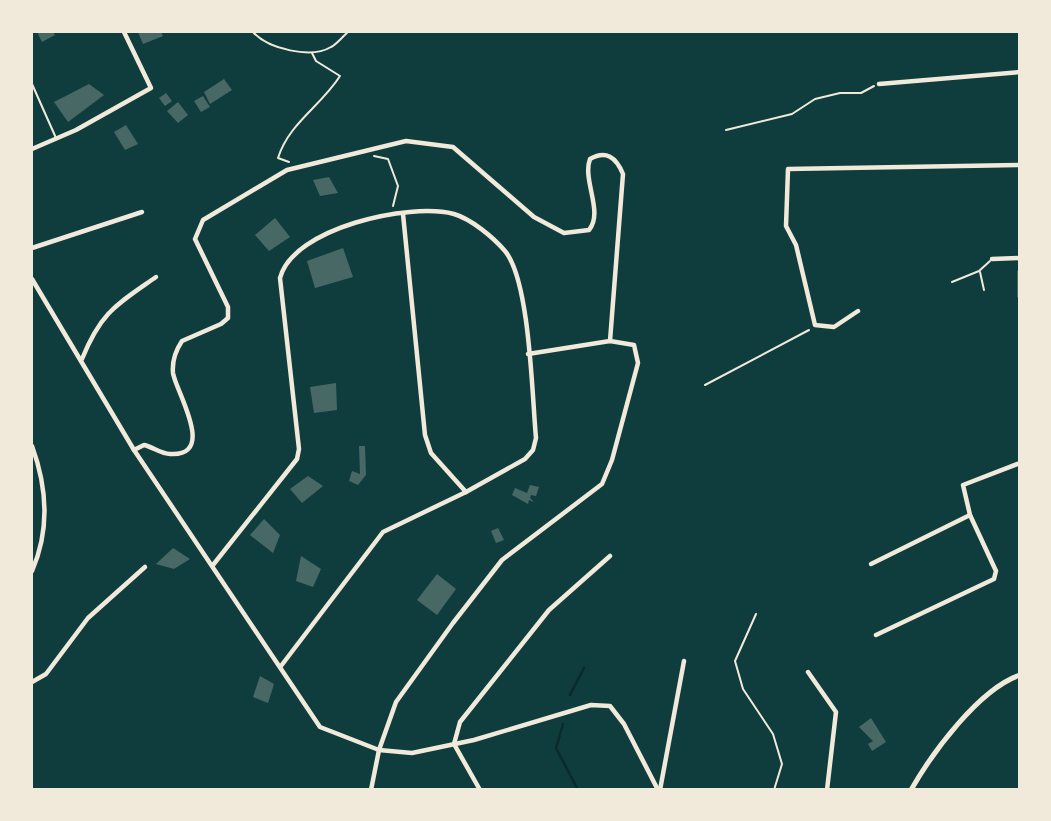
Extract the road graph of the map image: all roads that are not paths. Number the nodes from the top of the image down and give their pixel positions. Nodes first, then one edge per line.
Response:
1 (124, 32) edge
2 (1020, 72) edge
3 (878, 84) road end
4 (32, 85) edge
5 (57, 139) junction
6 (32, 149) edge
7 (1020, 165) edge
8 (142, 212) dead end
9 (403, 214) junction
10 (32, 248) edge
11 (1020, 258) edge
12 (992, 259) joint
13 (979, 271) junction
14 (1020, 271) edge
15 (156, 277) dead end
16 (32, 279) edge
17 (952, 282) dead end
18 (985, 290) dead end
19 (1020, 297) edge
20 (858, 310) dead end
21 (610, 341) junction
22 (528, 354) junction
23 (82, 359) junction
24 (32, 446) edge
25 (134, 450) junction
26 (1020, 463) edge
27 (466, 492) junction
28 (970, 515) junction
29 (610, 556) dead end
30 (871, 564) dead end
31 (213, 565) junction
32 (145, 567) dead end
33 (32, 571) edge
34 (876, 635) dead end
35 (684, 661) dead end
36 (281, 666) junction
37 (808, 673) dead end
38 (1020, 675) edge
39 (32, 682) edge
40 (453, 744) junction
41 (379, 750) junction
42 (371, 789) edge
43 (480, 789) edge
44 (659, 789) edge
45 (827, 789) edge
46 (911, 789) edge

1 - 5 street
2 - 3 street
4 - 5 lane
5 - 6 street
7 - 20 street
8 - 10 street
9 - 22 street
9 - 27 street
9 - 31 street
11 - 12 street
12 - 13 lane
13 - 17 lane
13 - 18 lane
14 - 19 street
15 - 23 street
16 - 23 street
21 - 22 street
21 - 25 street
21 - 41 street
22 - 27 street
23 - 25 street
24 - 33 street
25 - 31 street
26 - 28 street
27 - 36 street
28 - 30 street
28 - 34 street
29 - 40 street
31 - 36 street
32 - 39 street
35 - 44 street
36 - 41 street
37 - 45 street
38 - 46 street
40 - 41 street
40 - 43 street
40 - 44 street
41 - 42 street

